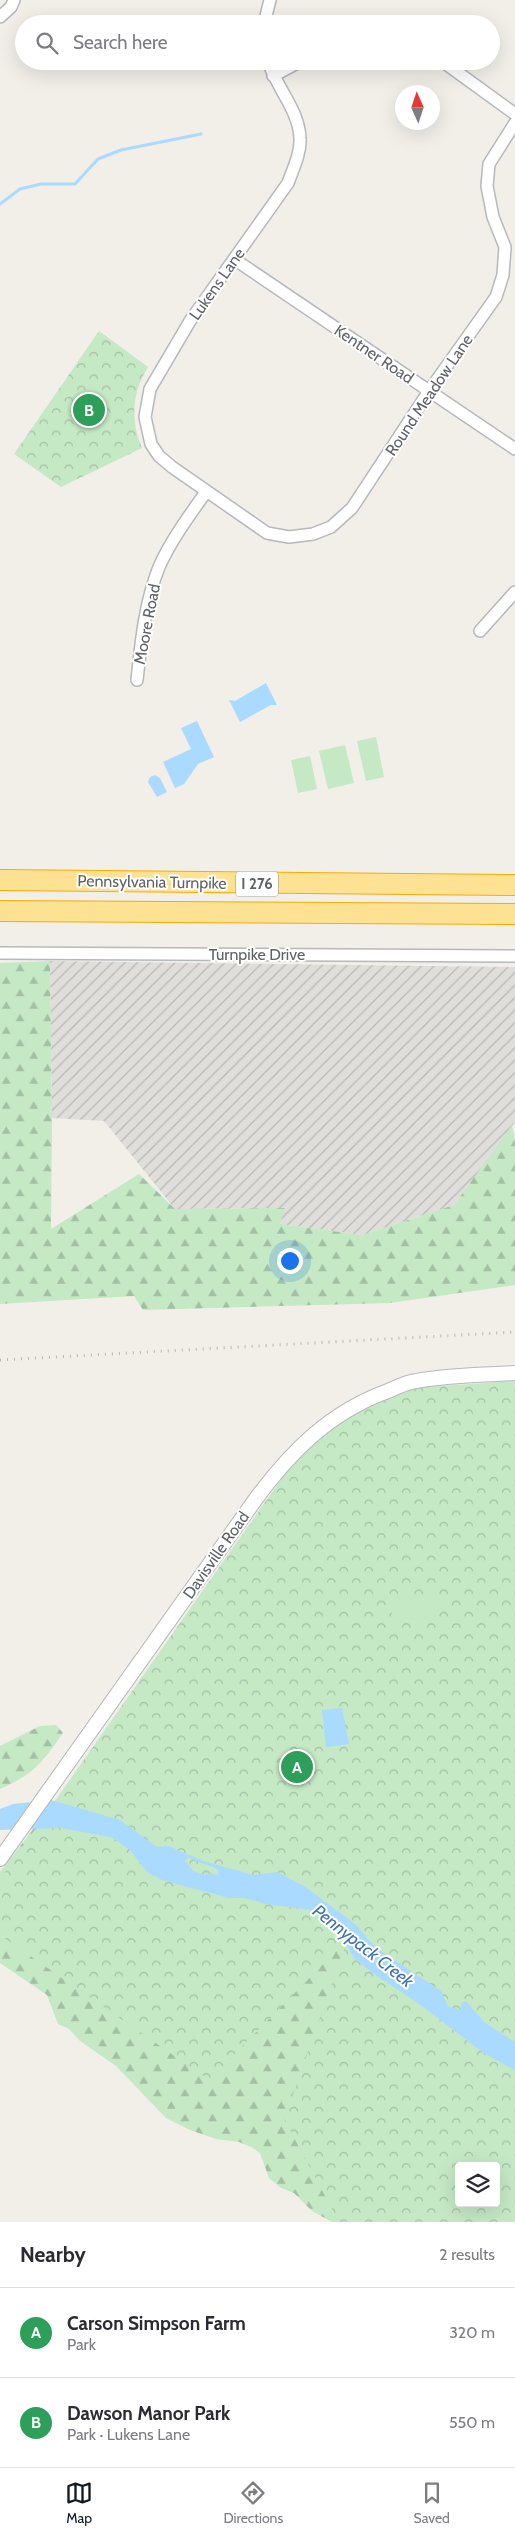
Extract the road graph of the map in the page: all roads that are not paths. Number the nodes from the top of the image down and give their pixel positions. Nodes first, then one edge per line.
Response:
1 (14, 0) edge
2 (270, 0) edge
3 (266, 15) edge
4 (0, 17) edge
5 (271, 70) edge
6 (284, 70) edge
7 (454, 70) edge
8 (273, 76) junction
9 (515, 114) edge
10 (515, 123) edge
11 (234, 260) junction
12 (429, 391) junction
13 (515, 449) edge
14 (206, 492) junction
15 (515, 592) edge
16 (480, 631) dead end
17 (137, 680) dead end
18 (0, 880) edge
19 (515, 885) edge
20 (0, 911) edge
21 (515, 914) edge
22 (0, 953) edge
23 (515, 956) edge
24 (515, 1373) edge
25 (0, 1859) edge

1 - 4 street
2 - 3 street
5 - 8 street, Lukens Lane
6 - 8 street
7 - 9 street
8 - 11 street, Lukens Lane
10 - 12 street, Round Meadow Lane
11 - 12 street, Kentner Road
11 - 14 street, Lukens Lane
12 - 13 street, Kentner Road
12 - 14 street, Round Meadow Lane
14 - 17 street, Moore Road
15 - 16 street
18 - 19 highway, Pennsylvania Turnpike / I 276
20 - 21 highway, Pennsylvania Turnpike / I 276
22 - 23 street, Turnpike Drive
24 - 25 street, Davisville Road

